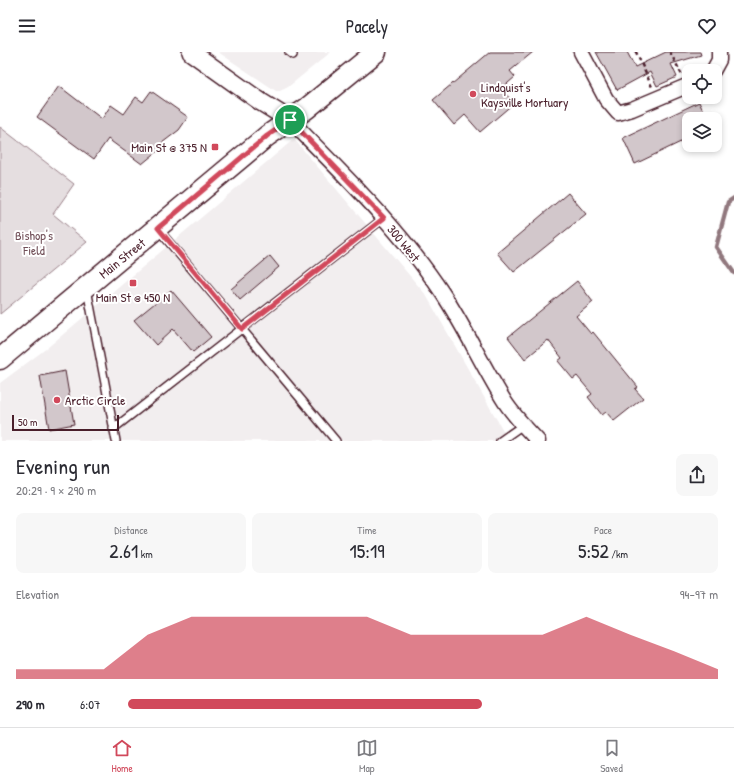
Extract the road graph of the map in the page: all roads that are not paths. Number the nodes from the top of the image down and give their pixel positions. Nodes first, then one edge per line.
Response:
1 (191, 52) edge
2 (376, 52) edge
3 (581, 52) edge
4 (720, 52) edge
5 (717, 64) edge
6 (682, 89) edge
7 (290, 120) junction
8 (384, 218) junction
9 (158, 228) junction
10 (86, 287) junction
11 (242, 329) junction
12 (0, 358) edge
13 (523, 425) junction
14 (113, 429) junction
15 (116, 441) edge
16 (336, 441) edge
17 (500, 441) edge
18 (538, 441) edge

1 - 7 street, 300 West
2 - 7 main road, Main Street
3 - 6 street
4 - 5 street
7 - 8 street, 300 West
7 - 9 main road, Main Street
8 - 11 lane
8 - 13 street, 300 West
9 - 10 main road, Main Street
9 - 11 lane
10 - 12 main road, Main Street
10 - 14 lane
11 - 14 lane
11 - 16 lane
13 - 17 lane
13 - 18 street, 300 West
14 - 15 lane

